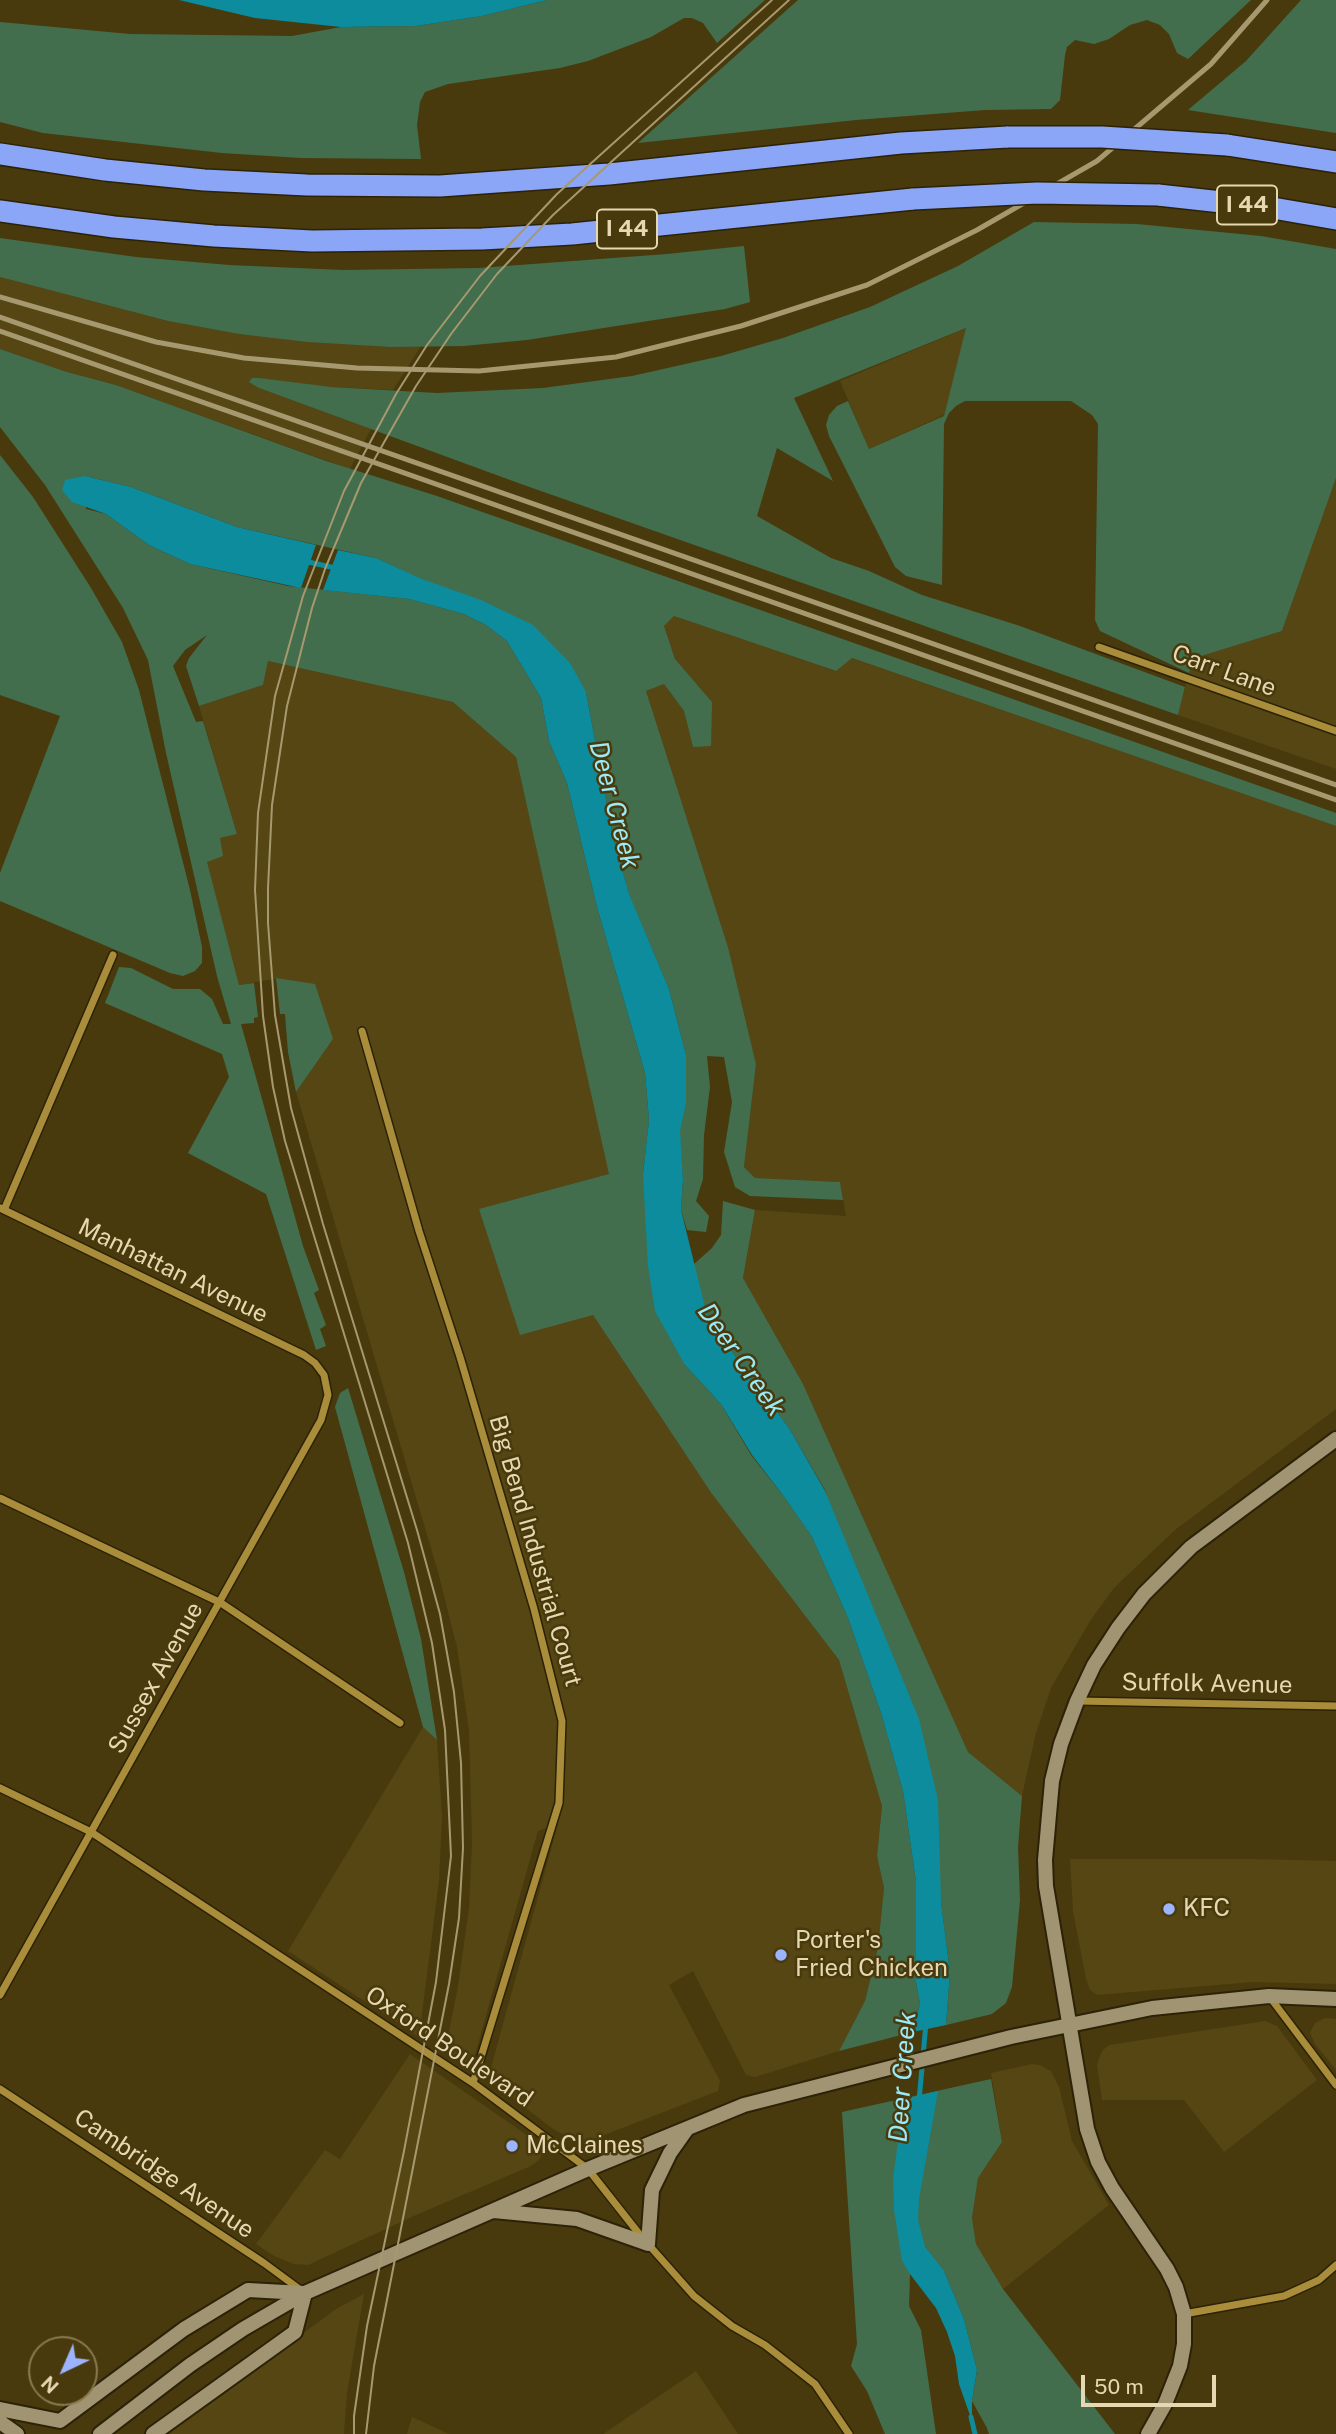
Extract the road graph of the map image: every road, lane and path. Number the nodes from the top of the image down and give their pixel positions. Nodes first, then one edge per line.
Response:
1 (0, 154) edge
2 (1336, 162) edge
3 (0, 211) edge
4 (1336, 219) edge
5 (1099, 647) dead end
6 (1336, 731) edge
7 (113, 955) dead end
8 (362, 1031) dead end
9 (2, 1209) edge
10 (324, 1375) joint
11 (1336, 1439) edge
12 (0, 1497) edge
13 (220, 1603) junction
14 (1077, 1701) junction
15 (1336, 1706) edge
16 (400, 1723) dead end
17 (0, 1788) edge
18 (91, 1832) junction
19 (0, 1995) edge
20 (1269, 1996) junction
21 (1336, 1999) edge
22 (1070, 2023) junction
23 (473, 2084) junction
24 (1336, 2085) edge
25 (0, 2089) edge
26 (688, 2128) junction
27 (588, 2169) junction
28 (492, 2211) junction
29 (648, 2244) junction
30 (1336, 2266) edge
31 (305, 2293) junction
32 (1184, 2314) junction
33 (0, 2409) edge
34 (60, 2421) junction
35 (0, 2422) edge
36 (17, 2434) edge
37 (49, 2434) edge
38 (100, 2434) edge
39 (153, 2434) edge
40 (849, 2434) edge
41 (1148, 2434) edge

1 - 2 highway, I 44, bridge
3 - 4 highway, I 44, bridge
5 - 6 street, Carr Lane
7 - 9 street
8 - 23 street, Big Bend Industrial Court
9 - 10 street, Manhattan Avenue
10 - 13 street, Sussex Avenue
11 - 14 main road
12 - 13 street
13 - 16 street
13 - 18 street, Sussex Avenue
14 - 15 street, Suffolk Avenue
14 - 22 main road
17 - 18 street, Oxford Boulevard
18 - 19 street, Sussex Avenue
18 - 23 street, Oxford Boulevard
20 - 21 main road
20 - 22 main road
20 - 24 street
22 - 26 main road
22 - 32 main road
23 - 27 street, Oxford Boulevard
25 - 31 street, Cambridge Avenue
26 - 27 main road
26 - 29 main road
27 - 28 main road
27 - 29 street, Oxford Boulevard
28 - 29 main road
28 - 31 main road
29 - 40 street, Oxford Boulevard
30 - 32 street
31 - 34 main road
31 - 38 main road
31 - 39 main road
32 - 41 main road
33 - 34 main road
34 - 37 main road
35 - 36 main road

